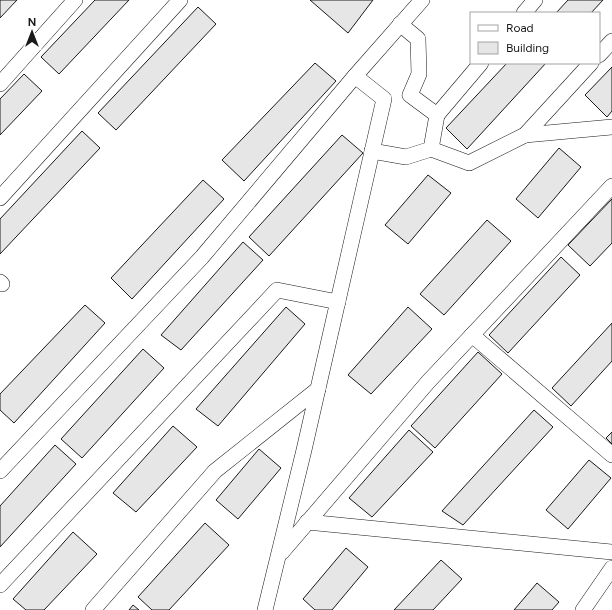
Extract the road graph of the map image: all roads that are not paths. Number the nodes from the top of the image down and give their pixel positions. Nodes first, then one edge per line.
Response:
1 (75, 0) edge
2 (180, 0) edge
3 (422, 0) edge
4 (535, 0) edge
5 (525, 12) edge
6 (400, 24) junction
7 (612, 41) edge
8 (600, 54) edge
9 (480, 64) edge
10 (590, 64) edge
11 (355, 76) junction
12 (0, 84) edge
13 (410, 95) junction
14 (384, 99) junction
15 (437, 115) junction
16 (612, 127) edge
17 (525, 134) junction
18 (431, 148) junction
19 (372, 151) junction
20 (612, 186) edge
21 (0, 198) edge
22 (338, 302) junction
23 (472, 335) junction
24 (318, 389) junction
25 (612, 455) edge
26 (0, 471) edge
27 (307, 522) junction
28 (612, 552) edge
29 (279, 555) junction
30 (612, 568) edge
31 (0, 585) edge
32 (93, 610) edge
33 (265, 610) edge
34 (583, 610) edge

1 - 12 street
2 - 21 street
3 - 6 street
4 - 5 street
6 - 11 street
6 - 13 street
7 - 8 street
9 - 15 street
10 - 17 street
11 - 14 street
11 - 26 street
13 - 14 street
13 - 15 street
14 - 19 street
15 - 18 street
16 - 17 street
17 - 18 street
18 - 19 street
19 - 22 street
20 - 23 street
22 - 24 street
22 - 31 street
23 - 25 street
23 - 27 street
24 - 29 street
24 - 32 street
27 - 28 street
27 - 29 street
29 - 33 street
30 - 34 street

